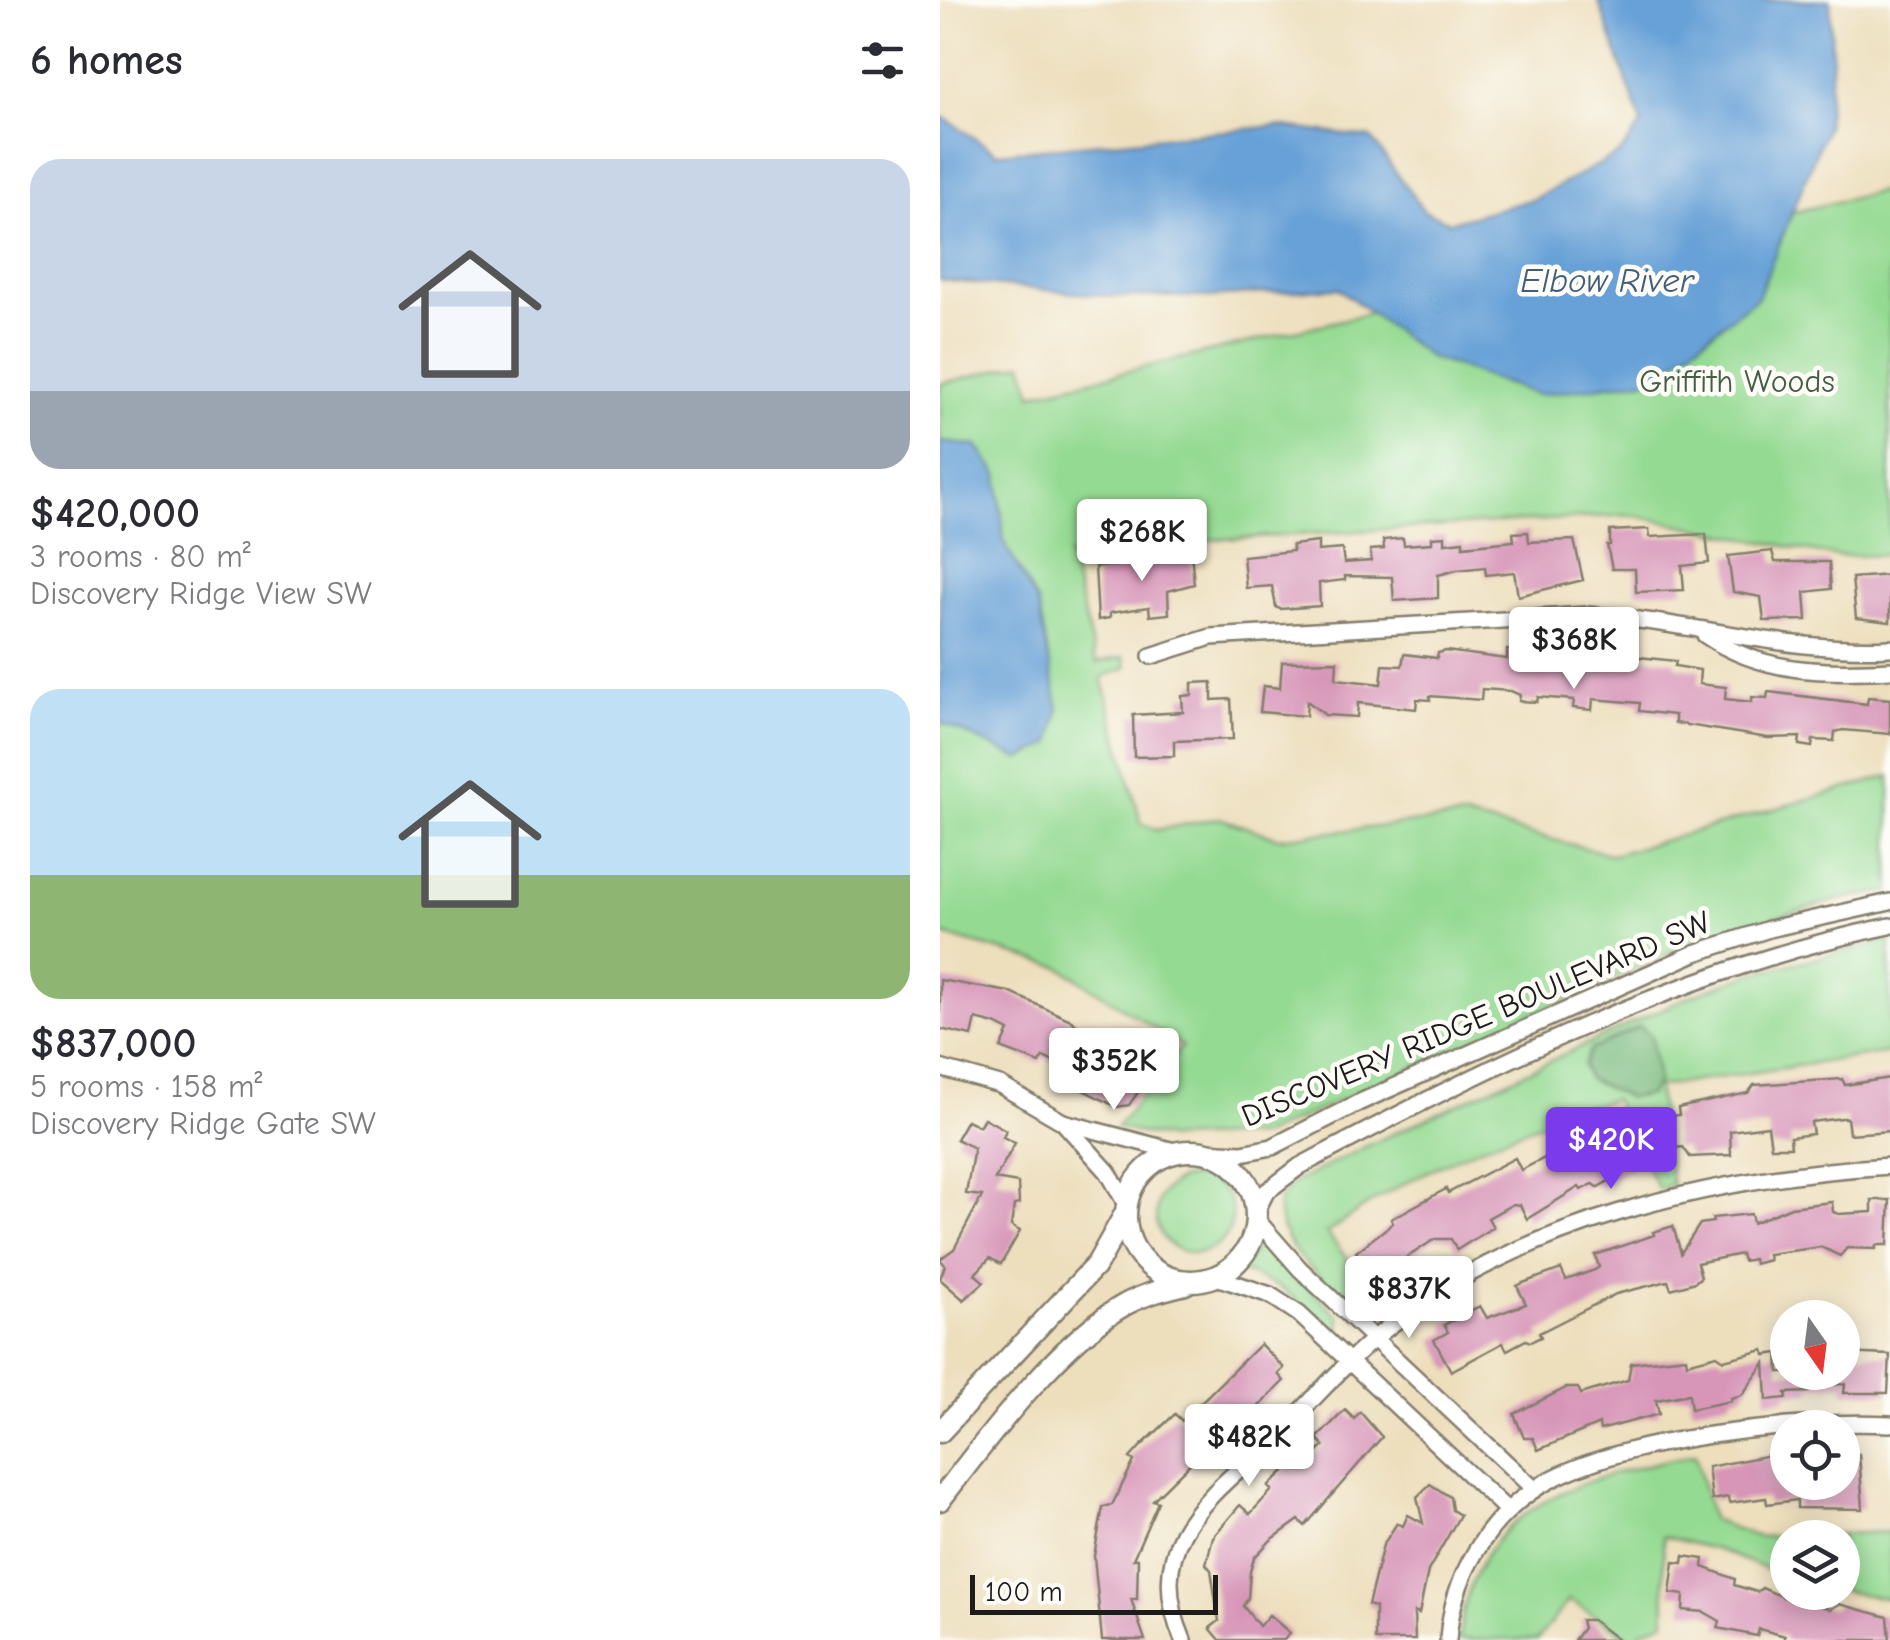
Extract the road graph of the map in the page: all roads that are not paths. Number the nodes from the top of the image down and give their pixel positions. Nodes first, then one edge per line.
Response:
1 (1701, 633) junction
2 (1890, 648) edge
3 (1151, 656) dead end
4 (1890, 670) edge
5 (1890, 902) edge
6 (1890, 926) edge
7 (940, 1068) edge
8 (1063, 1122) junction
9 (1200, 1151) junction
10 (1178, 1152) junction
11 (1890, 1166) edge
12 (1126, 1208) junction
13 (1256, 1216) junction
14 (1216, 1277) junction
15 (1192, 1282) junction
16 (1374, 1338) junction
17 (1350, 1361) junction
18 (1890, 1424) edge
19 (940, 1432) edge
20 (1534, 1489) junction
21 (940, 1500) edge
22 (1514, 1506) junction
23 (1183, 1640) edge
24 (1448, 1640) edge

1 - 2 street
1 - 3 street
1 - 4 street
5 - 9 street, DISCOVERY RIDGE BOULEVARD SW
6 - 13 street, DISCOVERY RIDGE BOULEVARD SW
7 - 8 street
8 - 10 street
8 - 12 street
9 - 10 street
9 - 13 street
10 - 12 street
11 - 16 street
12 - 15 street
12 - 19 street
13 - 14 street
13 - 16 street
14 - 15 street
14 - 17 street
15 - 21 street
16 - 17 street
16 - 20 street
17 - 22 street
17 - 23 street
18 - 20 street
20 - 22 street
22 - 24 street

